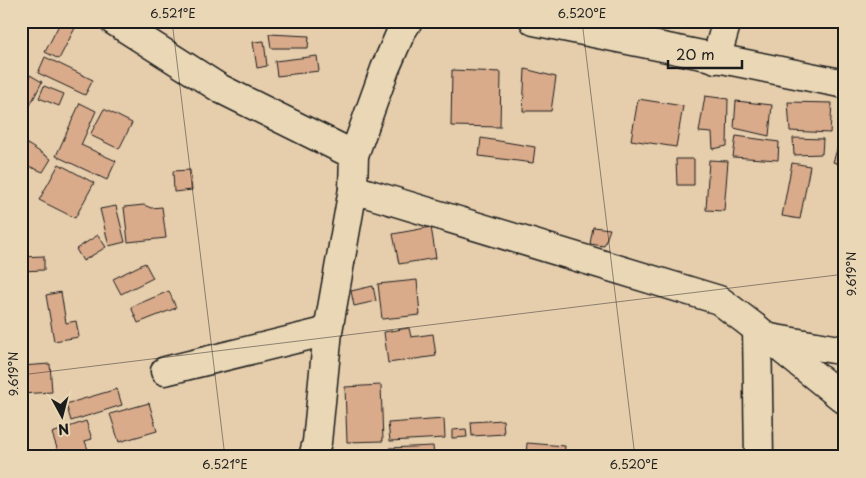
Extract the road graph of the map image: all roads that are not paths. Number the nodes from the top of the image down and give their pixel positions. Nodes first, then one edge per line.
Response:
1 (114, 21) edge
2 (408, 21) edge
3 (534, 21) edge
4 (727, 21) edge
5 (716, 59) junction
6 (845, 84) edge
7 (354, 155) junction
8 (354, 189) junction
9 (328, 331) junction
10 (762, 333) junction
11 (845, 351) edge
12 (165, 371) dead end
13 (845, 400) edge
14 (313, 457) edge
15 (758, 457) edge

1 - 7 street
2 - 7 street
3 - 5 street
4 - 5 street
5 - 6 street
7 - 8 street
8 - 9 street
8 - 10 street
9 - 12 street
9 - 14 street
10 - 11 street
10 - 13 street
10 - 15 street

